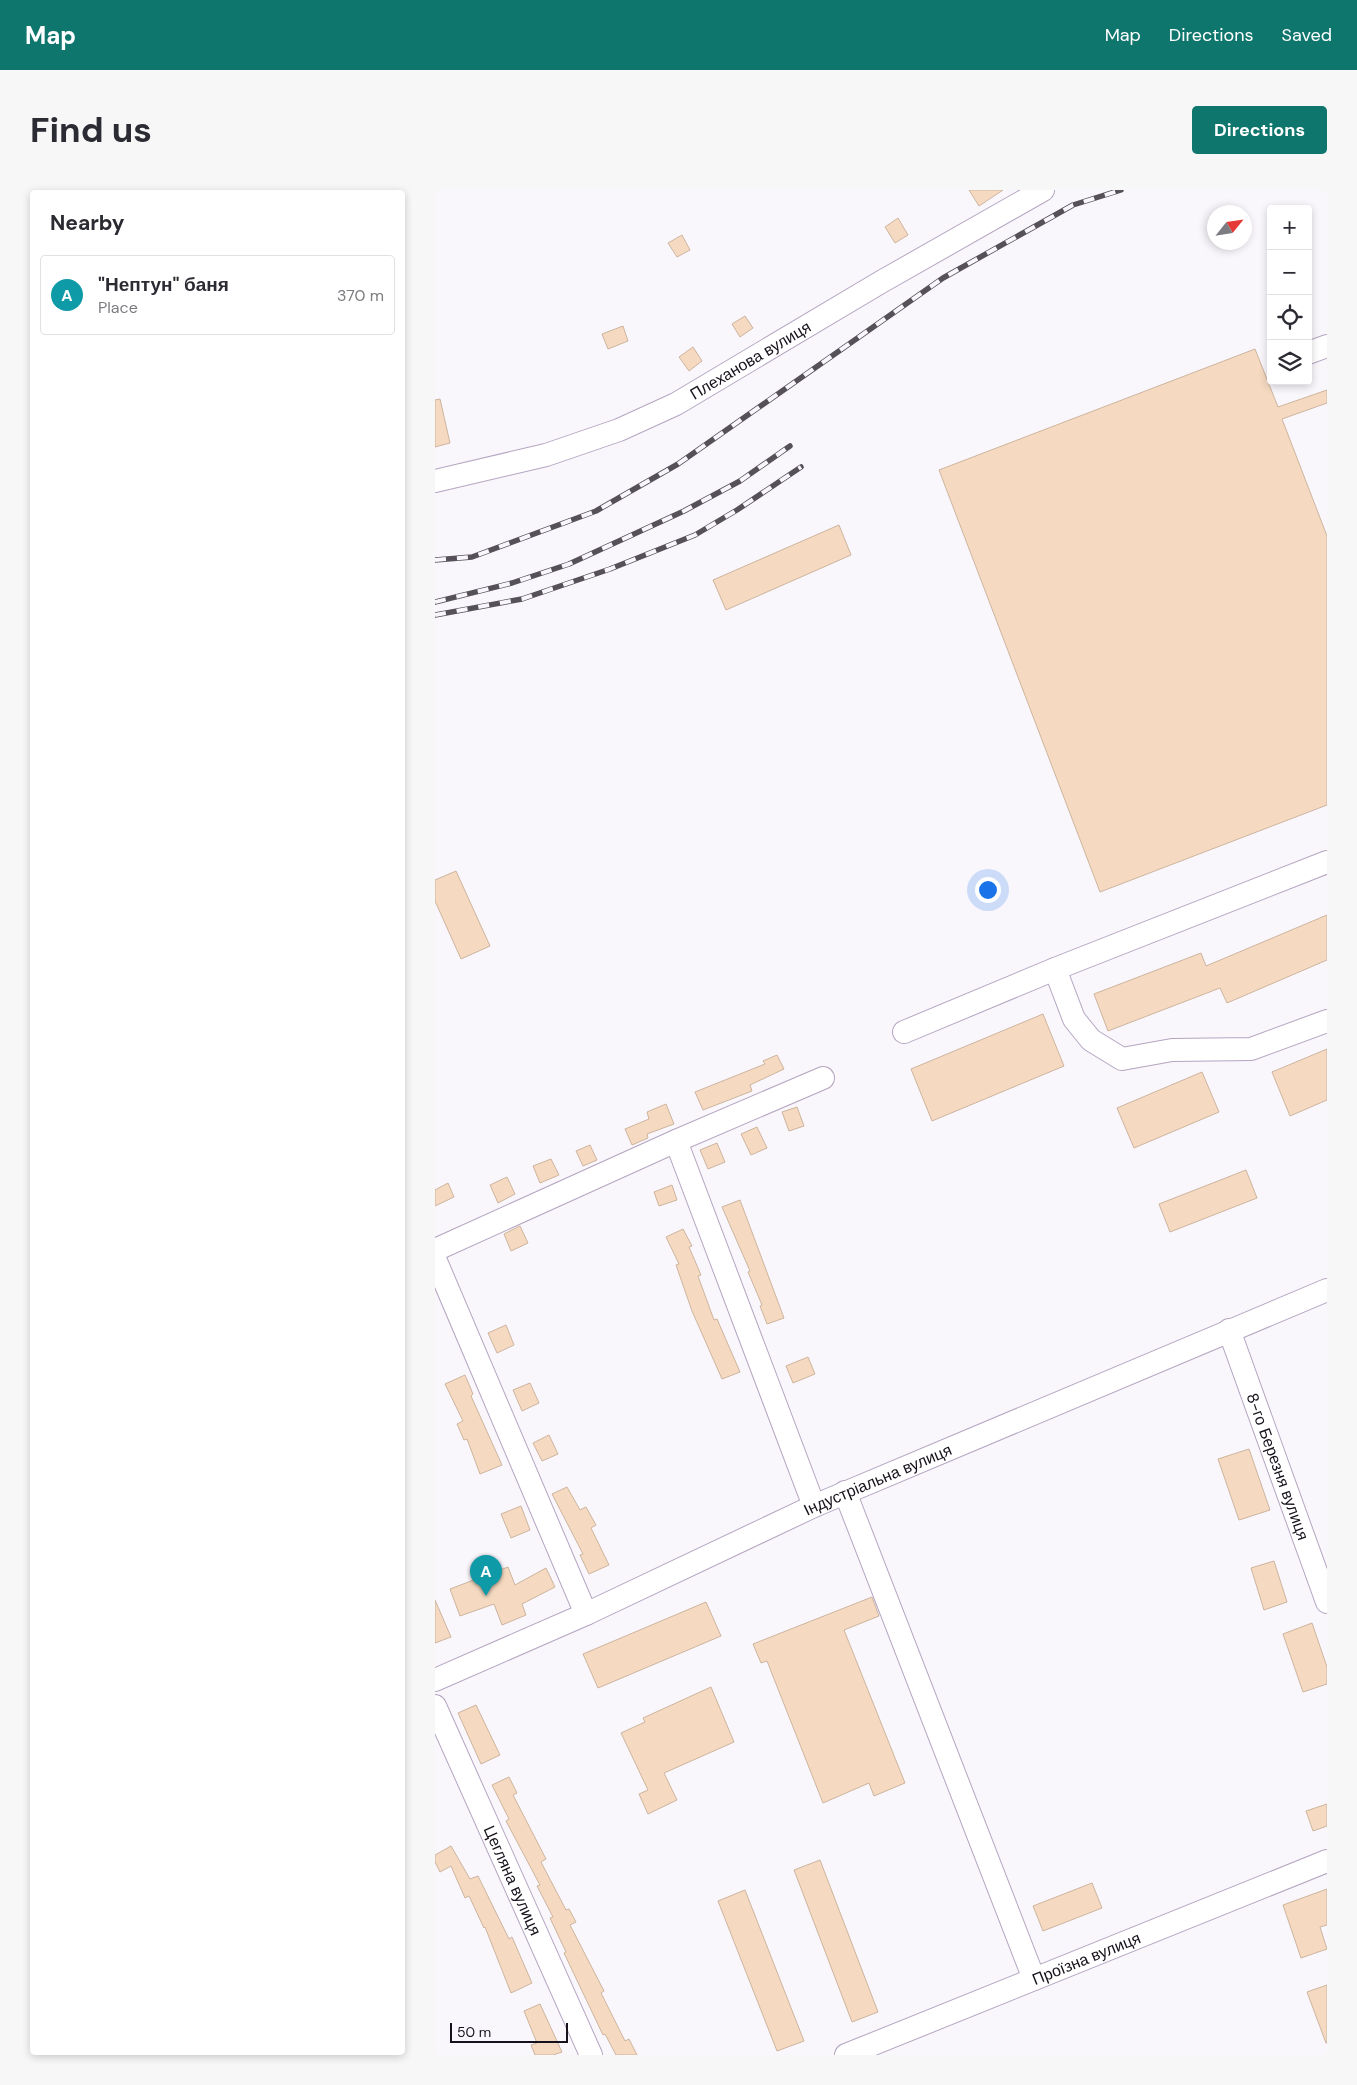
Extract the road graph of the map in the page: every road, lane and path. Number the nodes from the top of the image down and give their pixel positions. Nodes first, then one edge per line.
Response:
1 (1043, 190) edge
2 (1327, 346) edge
3 (1312, 352) edge
4 (435, 481) edge
5 (1327, 862) edge
6 (1055, 969) junction
7 (1327, 1021) edge
8 (904, 1032) dead end
9 (823, 1078) dead end
10 (675, 1141) junction
11 (435, 1250) edge
12 (435, 1259) edge
13 (1327, 1290) edge
14 (1229, 1330) junction
15 (845, 1492) junction
16 (814, 1506) junction
17 (1327, 1602) edge
18 (586, 1614) junction
19 (435, 1680) edge
20 (435, 1706) edge
21 (1327, 1861) edge
22 (1034, 1979) junction
23 (591, 2055) edge
24 (846, 2055) edge

1 - 4 street, Плеханова вулиця
2 - 3 street
5 - 6 street
6 - 7 street
6 - 8 street
9 - 10 street
10 - 11 street
10 - 16 street
12 - 18 street
13 - 14 street, Індустріальна вулиця
14 - 15 street, Індустріальна вулиця
14 - 17 street, 8-го Березня вулиця
15 - 16 street, Індустріальна вулиця
15 - 22 street
16 - 18 street, Індустріальна вулиця
18 - 19 street, Індустріальна вулиця
20 - 23 street, Цегляна вулиця
21 - 22 street, Проїзна вулиця
22 - 24 street, Проїзна вулиця

